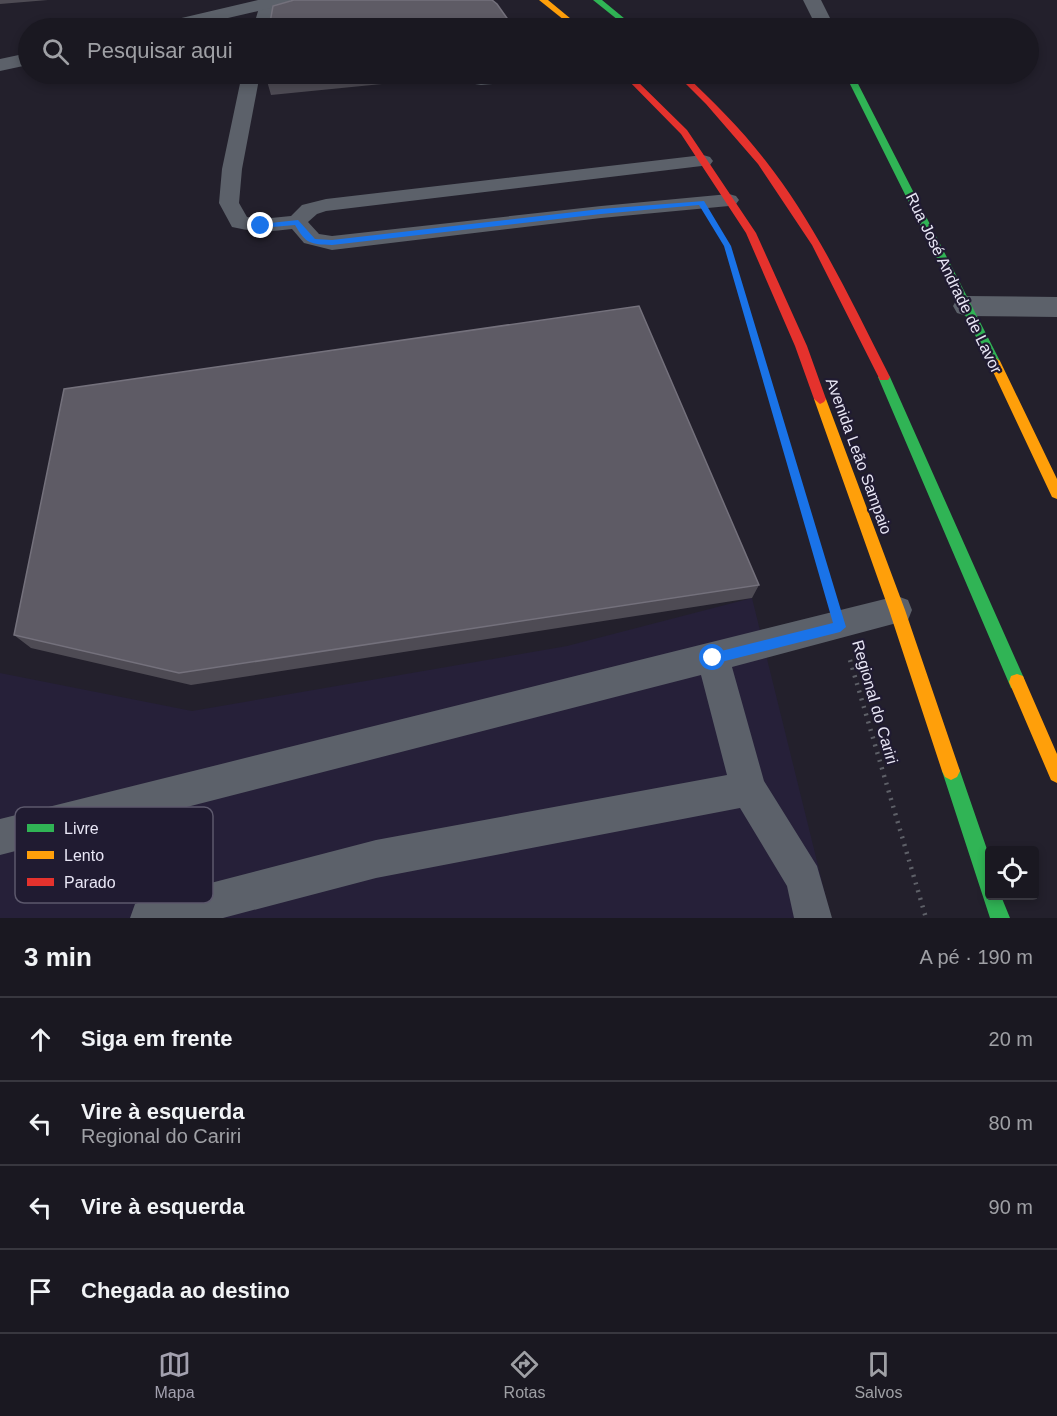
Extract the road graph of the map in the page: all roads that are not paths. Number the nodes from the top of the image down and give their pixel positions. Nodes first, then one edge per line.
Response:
1 (543, 0) edge
2 (597, 0) edge
3 (812, 0) edge
4 (274, 2) edge
5 (206, 18) edge
6 (266, 18) edge
7 (566, 18) edge
8 (620, 18) edge
9 (821, 18) edge
10 (18, 61) edge
11 (0, 65) edge
12 (249, 84) edge
13 (637, 84) edge
14 (690, 84) edge
15 (854, 84) edge
16 (703, 161) junction
17 (729, 200) junction
18 (298, 222) junction
19 (967, 306) junction
20 (1057, 307) edge
21 (1057, 493) edge
22 (897, 610) junction
23 (713, 658) junction
24 (1057, 774) edge
25 (748, 789) junction
26 (119, 807) edge
27 (15, 833) edge
28 (0, 837) edge
29 (985, 872) edge
30 (993, 900) edge
31 (213, 901) edge
32 (206, 903) edge
33 (149, 918) edge
34 (813, 918) edge
35 (1000, 918) edge

1 - 7 main road
2 - 8 main road
3 - 9 street
4 - 5 street
4 - 6 lane
10 - 11 street
12 - 18 lane
13 - 16 main road, Avenida Leão Sampaio
14 - 24 main road
15 - 19 main road, Rua José Andrade de Lavor
16 - 17 main road, Avenida Leão Sampaio
16 - 18 lane
17 - 18 lane
17 - 22 main road, Avenida Leão Sampaio
19 - 20 street
19 - 21 main road, Rua José Andrade de Lavor
22 - 23 lane
22 - 29 main road, Avenida Leão Sampaio
23 - 25 lane
23 - 26 lane
25 - 31 lane
25 - 34 lane
27 - 28 lane
30 - 35 main road
32 - 33 lane

